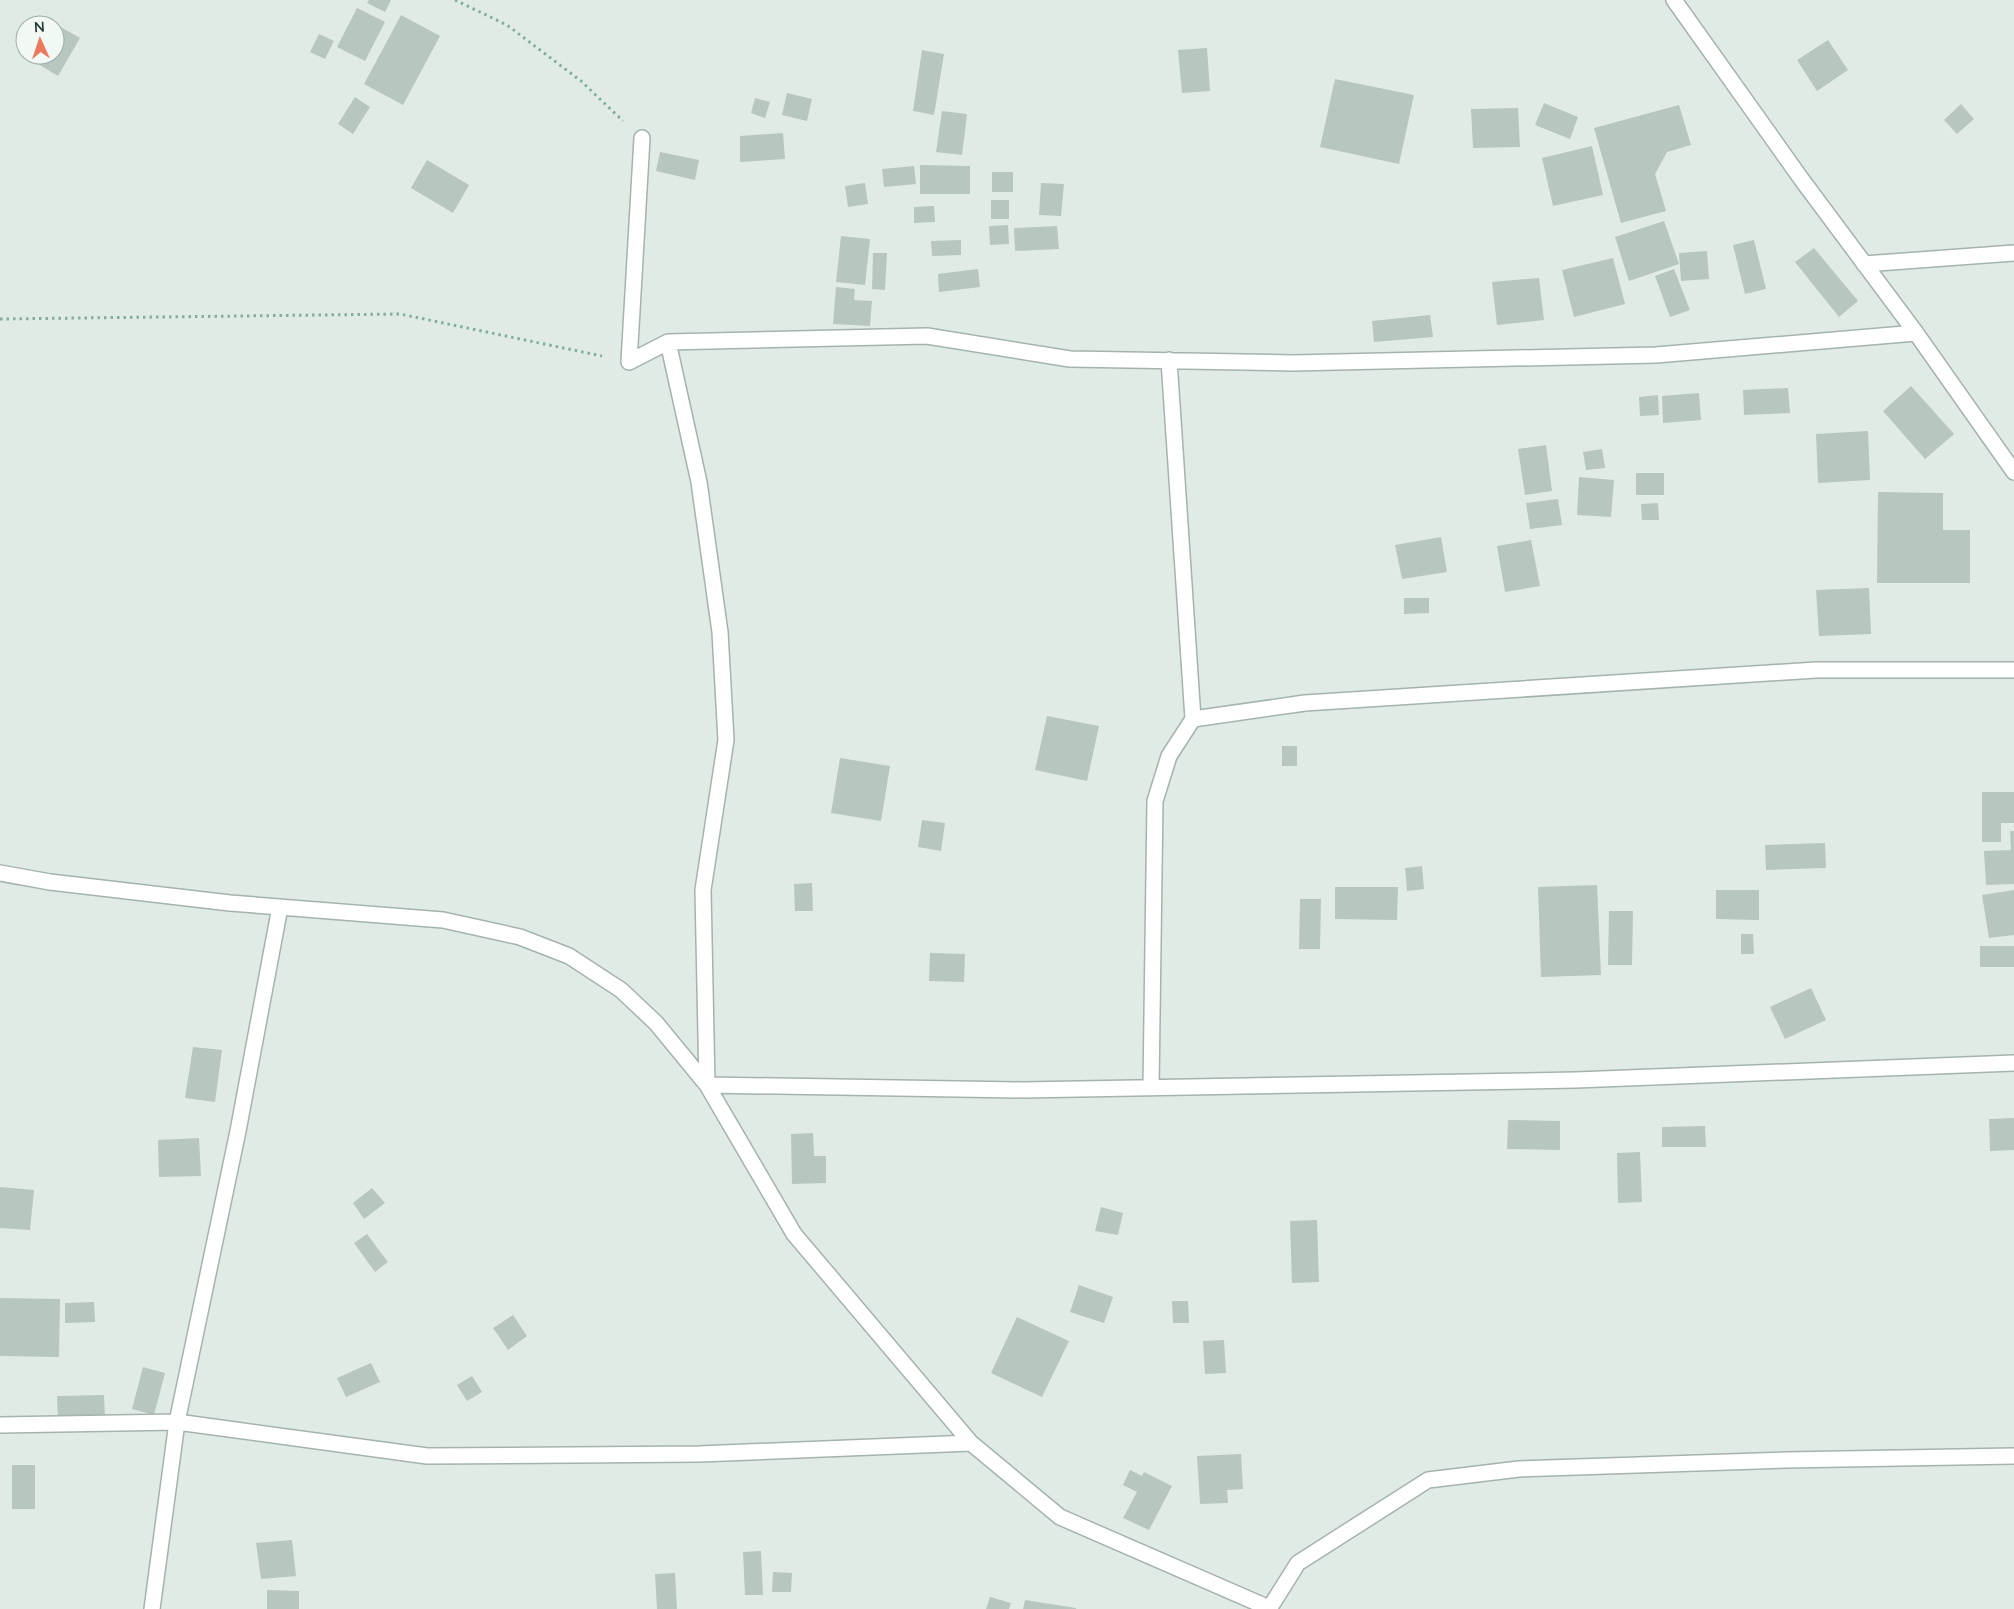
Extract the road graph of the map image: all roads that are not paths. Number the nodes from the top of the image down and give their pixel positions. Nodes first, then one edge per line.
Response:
1 (1674, 0) edge
2 (642, 138) road end
3 (2014, 253) edge
4 (1864, 264) junction
5 (1916, 332) junction
6 (668, 342) junction
7 (1169, 360) junction
8 (2014, 472) edge
9 (2014, 670) edge
10 (1193, 719) junction
11 (0, 873) edge
12 (280, 907) junction
13 (2014, 1063) edge
14 (707, 1085) junction
15 (1151, 1087) junction
16 (177, 1422) junction
17 (0, 1425) edge
18 (971, 1443) junction
19 (2014, 1456) edge
20 (152, 1609) edge
21 (1269, 1609) edge

1 - 4 street
2 - 6 street
3 - 4 street
4 - 5 street
5 - 7 street
5 - 8 street
6 - 7 street
6 - 14 street
7 - 10 street
9 - 10 street
10 - 15 street
11 - 12 street
12 - 14 street
12 - 16 street
13 - 15 street
14 - 15 street
14 - 18 street
16 - 17 street
16 - 18 street
16 - 20 street
18 - 21 street
19 - 21 street

